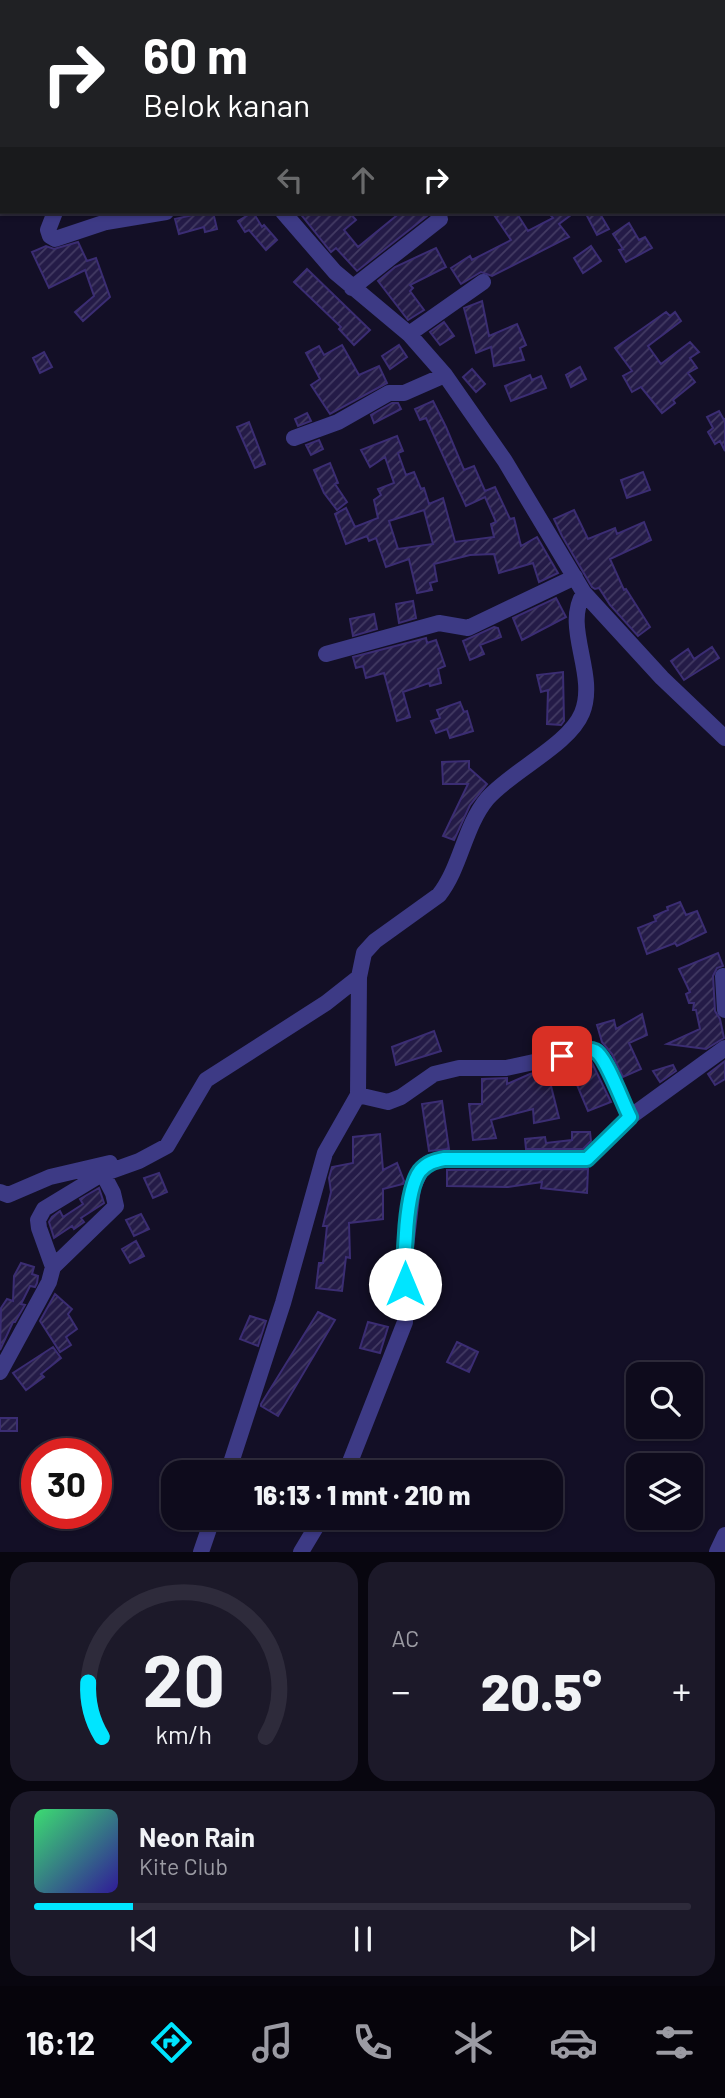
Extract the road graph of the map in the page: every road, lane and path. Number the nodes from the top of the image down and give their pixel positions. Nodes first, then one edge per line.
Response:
1 (54, 214) edge
2 (154, 214) edge
3 (285, 214) edge
4 (440, 219) dead end
5 (483, 282) dead end
6 (352, 288) junction
7 (409, 334) junction
8 (445, 375) junction
9 (294, 438) dead end
10 (575, 577) junction
11 (584, 593) junction
12 (326, 654) dead end
13 (725, 738) edge
14 (723, 976) dead end
15 (359, 977) junction
16 (725, 1010) edge
17 (725, 1048) edge
18 (358, 1095) junction
19 (630, 1117) junction
20 (172, 1140) junction
21 (103, 1174) junction
22 (0, 1192) edge
23 (53, 1266) junction
24 (0, 1373) edge
25 (232, 1460) edge
26 (351, 1460) edge
27 (208, 1530) edge
28 (314, 1530) edge
29 (725, 1535) edge
30 (201, 1552) edge
31 (301, 1552) edge
32 (717, 1552) edge

1 - 2 street
3 - 6 street
4 - 6 street
5 - 7 street
6 - 7 street
7 - 8 street
8 - 9 street
8 - 10 street
10 - 11 street
10 - 12 street
11 - 13 street
11 - 15 street
14 - 16 street
15 - 18 street
15 - 20 street
17 - 19 street
18 - 19 street
18 - 25 street
19 - 26 street
20 - 21 street
20 - 22 street
21 - 23 street
21 - 23 street
23 - 24 street
27 - 30 street
28 - 31 street
29 - 32 street

